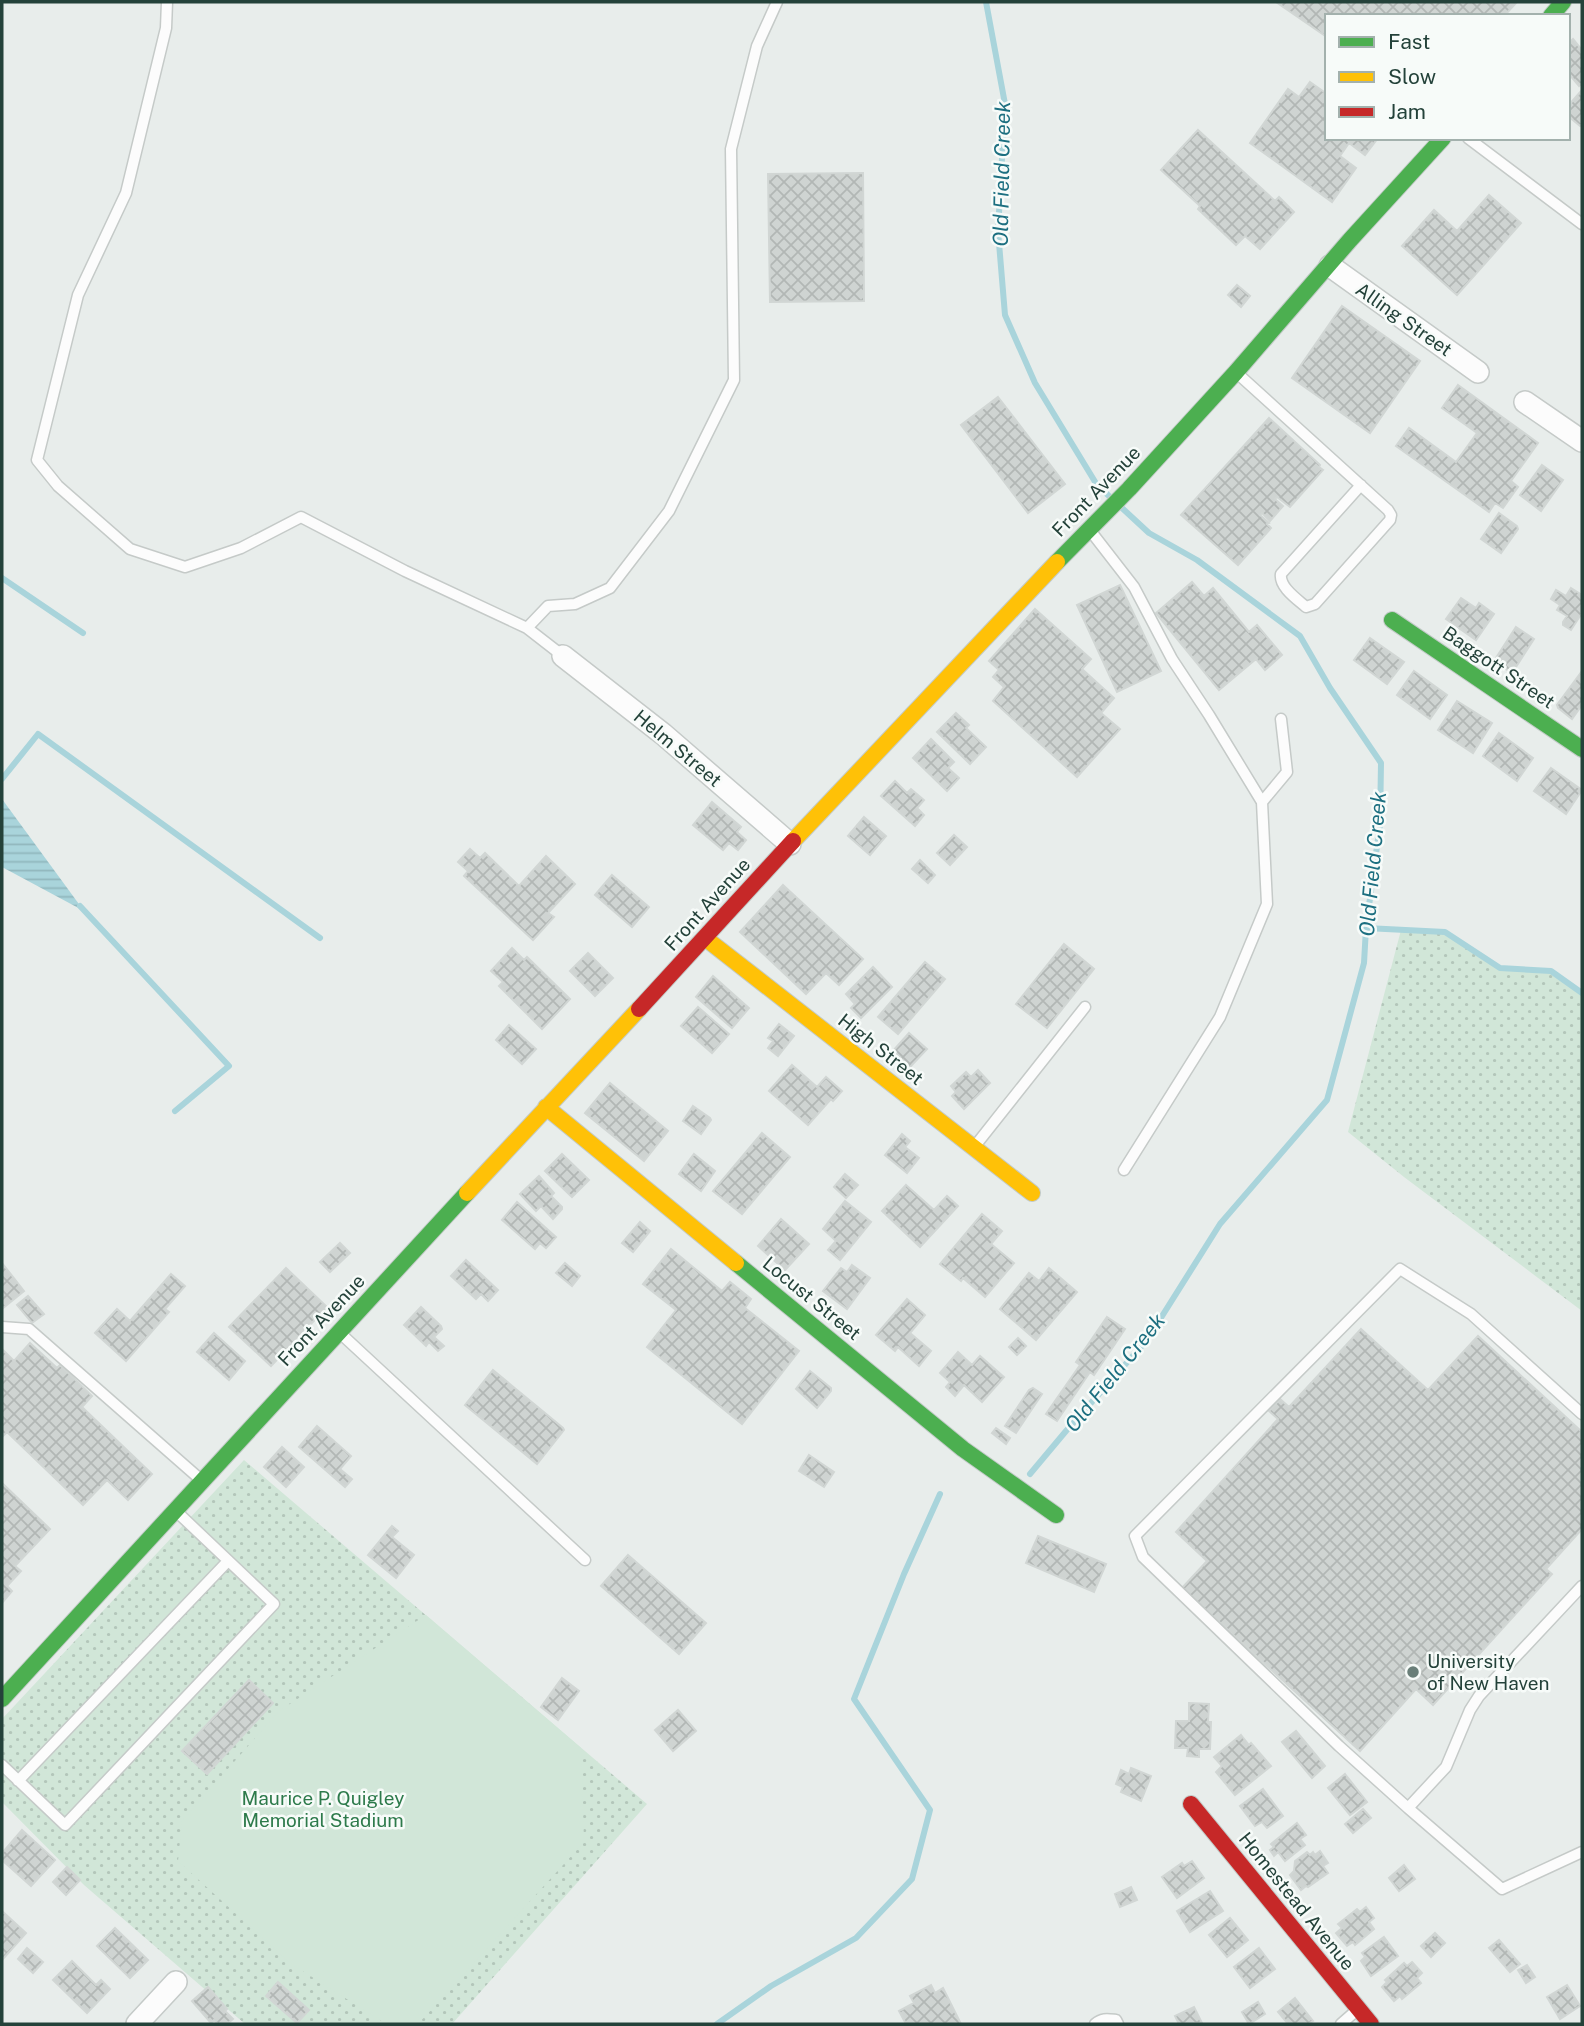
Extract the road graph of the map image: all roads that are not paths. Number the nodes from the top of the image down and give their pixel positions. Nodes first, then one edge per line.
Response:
1 (167, 2) edge
2 (777, 2) edge
3 (1441, 140) edge
4 (1471, 140) edge
5 (1582, 224) edge
6 (1329, 266) junction
7 (1236, 372) junction
8 (1478, 372) dead end
9 (1525, 402) dead end
10 (1582, 441) edge
11 (1361, 485) junction
12 (1088, 529) junction
13 (1392, 620) dead end
14 (527, 628) junction
15 (563, 656) joint
16 (1281, 719) dead end
17 (1582, 749) edge
18 (1262, 802) junction
19 (790, 844) junction
20 (705, 938) junction
21 (1085, 1007) dead end
22 (546, 1107) junction
23 (974, 1148) junction
24 (1124, 1170) dead end
25 (1031, 1193) dead end
26 (2, 1326) edge
27 (339, 1332) junction
28 (1582, 1414) edge
29 (202, 1481) junction
30 (175, 1510) junction
31 (1056, 1515) dead end
32 (584, 1560) dead end
33 (228, 1561) junction
34 (1582, 1586) edge
35 (2, 1699) edge
36 (2, 1765) edge
37 (18, 1781) junction
38 (1191, 1804) dead end
39 (1408, 1808) junction
40 (1582, 1852) edge
41 (176, 1982) dead end
42 (1359, 2009) junction
43 (137, 2024) edge
44 (1095, 2024) edge
45 (1118, 2024) edge
46 (1341, 2024) edge
47 (1371, 2024) edge

1 - 14 lane
2 - 14 lane
3 - 6 street, Front Avenue
4 - 5 lane
6 - 7 street, Front Avenue
6 - 8 street, Alling Street
7 - 11 lane
7 - 12 street, Front Avenue
9 - 10 street
11 - 11 lane
12 - 18 lane
12 - 19 street, Front Avenue
13 - 17 street, Baggott Street
14 - 15 lane
15 - 19 street, Helm Street
16 - 18 lane
18 - 24 lane
19 - 20 street, Front Avenue
20 - 22 street, Front Avenue
20 - 23 street, High Street
21 - 23 lane
22 - 27 street, Front Avenue
22 - 31 street, Locust Street
23 - 25 street, High Street
26 - 29 lane
27 - 29 street, Front Avenue
27 - 32 lane
28 - 39 lane
29 - 30 street, Front Avenue
30 - 33 lane
30 - 35 street, Front Avenue
33 - 37 lane
33 - 37 lane
34 - 39 lane
36 - 37 lane
38 - 42 street, Homestead Avenue
39 - 40 lane
41 - 43 street
42 - 46 lane
42 - 47 street, Homestead Avenue
44 - 45 lane

